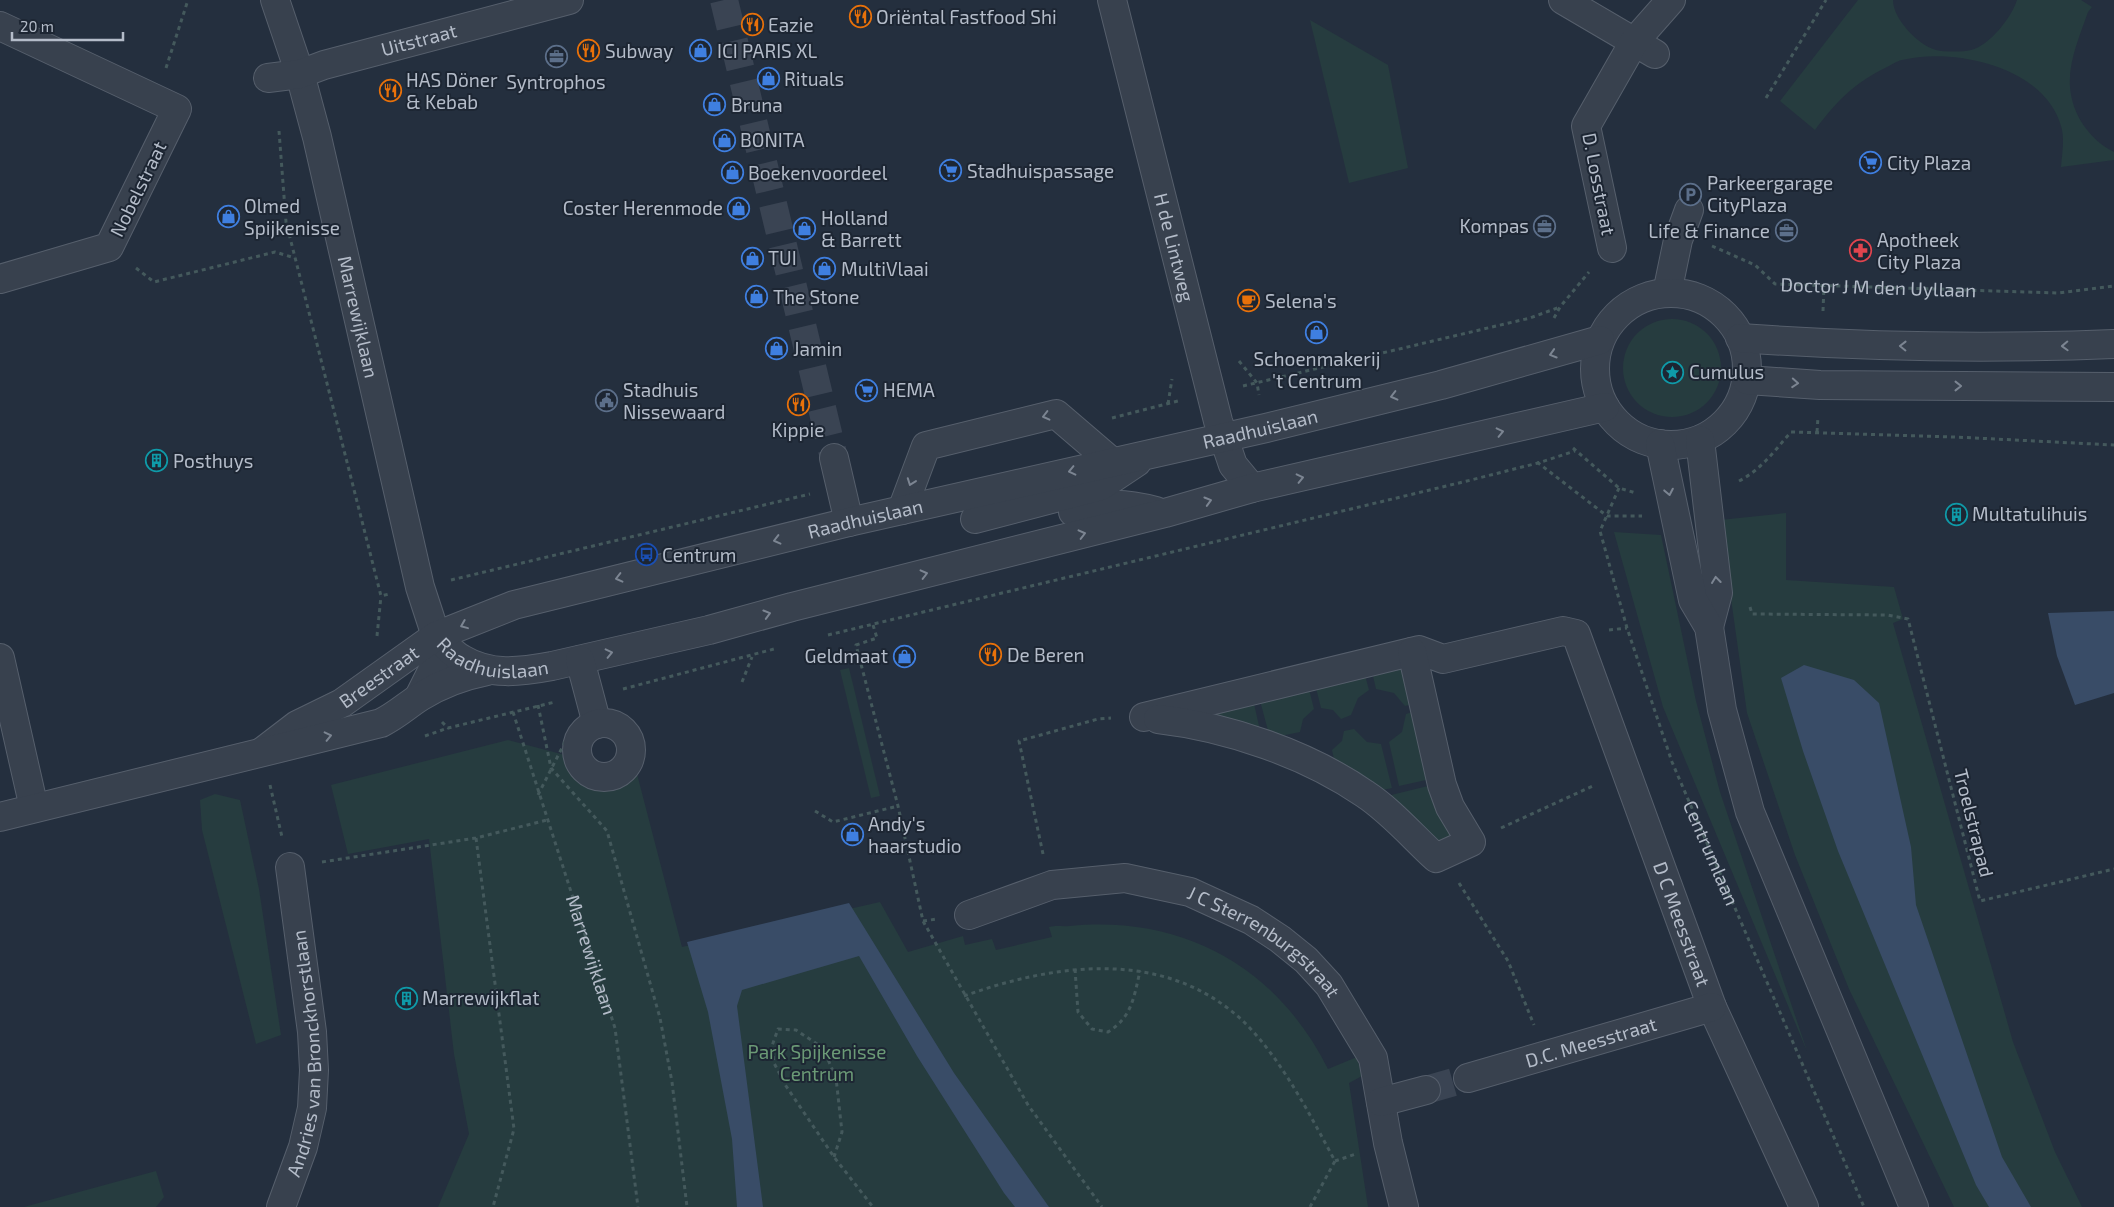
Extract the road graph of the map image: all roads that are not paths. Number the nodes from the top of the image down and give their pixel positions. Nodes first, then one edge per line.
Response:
1 (275, 0) edge
2 (569, 0) edge
3 (1112, 0) edge
4 (1563, 0) edge
5 (1670, 0) edge
6 (1687, 0) edge
7 (0, 26) edge
8 (1650, 46) junction
9 (300, 74) junction
10 (268, 78) road end
11 (1689, 210) dead end
12 (1612, 248) road end
13 (0, 278) edge
14 (1667, 293) junction
15 (1740, 338) junction
16 (1600, 340) junction
17 (2114, 344) edge
18 (1746, 380) junction
19 (2114, 387) edge
20 (1605, 407) junction
21 (1223, 436) junction
22 (1700, 440) junction
23 (1660, 444) junction
24 (1153, 452) junction
25 (834, 458) tunnel mouth
26 (1112, 462) junction
27 (1252, 488) junction
28 (902, 510) junction
29 (1165, 513) junction
30 (849, 522) junction
31 (1709, 627) junction
32 (436, 636) junction
33 (1412, 652) junction
34 (0, 658) edge
35 (580, 660) junction
36 (487, 671) junction
37 (419, 697) junction
38 (597, 724) dead end
39 (263, 751) junction
40 (34, 808) junction
41 (0, 817) edge
42 (290, 867) road end
43 (969, 915) dead end
44 (1712, 1007) junction
45 (1468, 1078) tunnel mouth
46 (1426, 1090) tunnel mouth
47 (1381, 1102) junction
48 (281, 1207) edge
49 (1404, 1207) edge
50 (1804, 1207) edge
51 (1914, 1207) edge

1 - 9 street, Marrewijklaan
2 - 9 street, Uitstraat
3 - 21 street, H de Lintweg
4 - 8 street
5 - 8 street, D. Losstraat
6 - 8 street, D. Losstraat
7 - 13 street, Nobelstraat
8 - 12 street, D. Losstraat
9 - 10 street, Uitstraat
9 - 32 street, Marrewijklaan
11 - 14 street
14 - 15 street
14 - 16 street
17 -> 15 street
15 - 18 street
16 - 20 street
16 -> 21 street, Raadhuislaan
18 -> 19 street
18 - 22 street
20 - 23 street
27 -> 20 street, Raadhuislaan
21 - 24 street, Raadhuislaan
21 - 27 street, H de Lintweg
22 - 23 street
31 -> 22 street
23 -> 31 street
24 - 26 street, Raadhuislaan
24 - 29 street
25 - 30 street
26 -> 28 street, Raadhuislaan
26 -> 28 street
29 -> 27 street, Raadhuislaan
28 - 30 street, Raadhuislaan
35 -> 29 street, Raadhuislaan
30 -> 32 street, Raadhuislaan
31 - 51 street
32 - 36 street, Raadhuislaan
32 - 37 street, Breestraat
32 - 39 street, Breestraat
33 - 33 street
33 - 44 street, D C Meesstraat
34 - 40 street
35 - 36 street, Raadhuislaan
35 - 38 street
36 - 37 street, Breestraat
39 -> 37 street, Breestraat
39 - 40 street, Breestraat
40 - 41 street, Breestraat
42 - 48 street, Andries van Bronckhorstlaan
43 - 47 street, J C Sterrenburgstraat
44 - 45 street, D.C. Meesstraat
44 - 50 street, D C Meesstraat
46 - 47 street
47 - 49 street, J C Sterrenburgstraat

